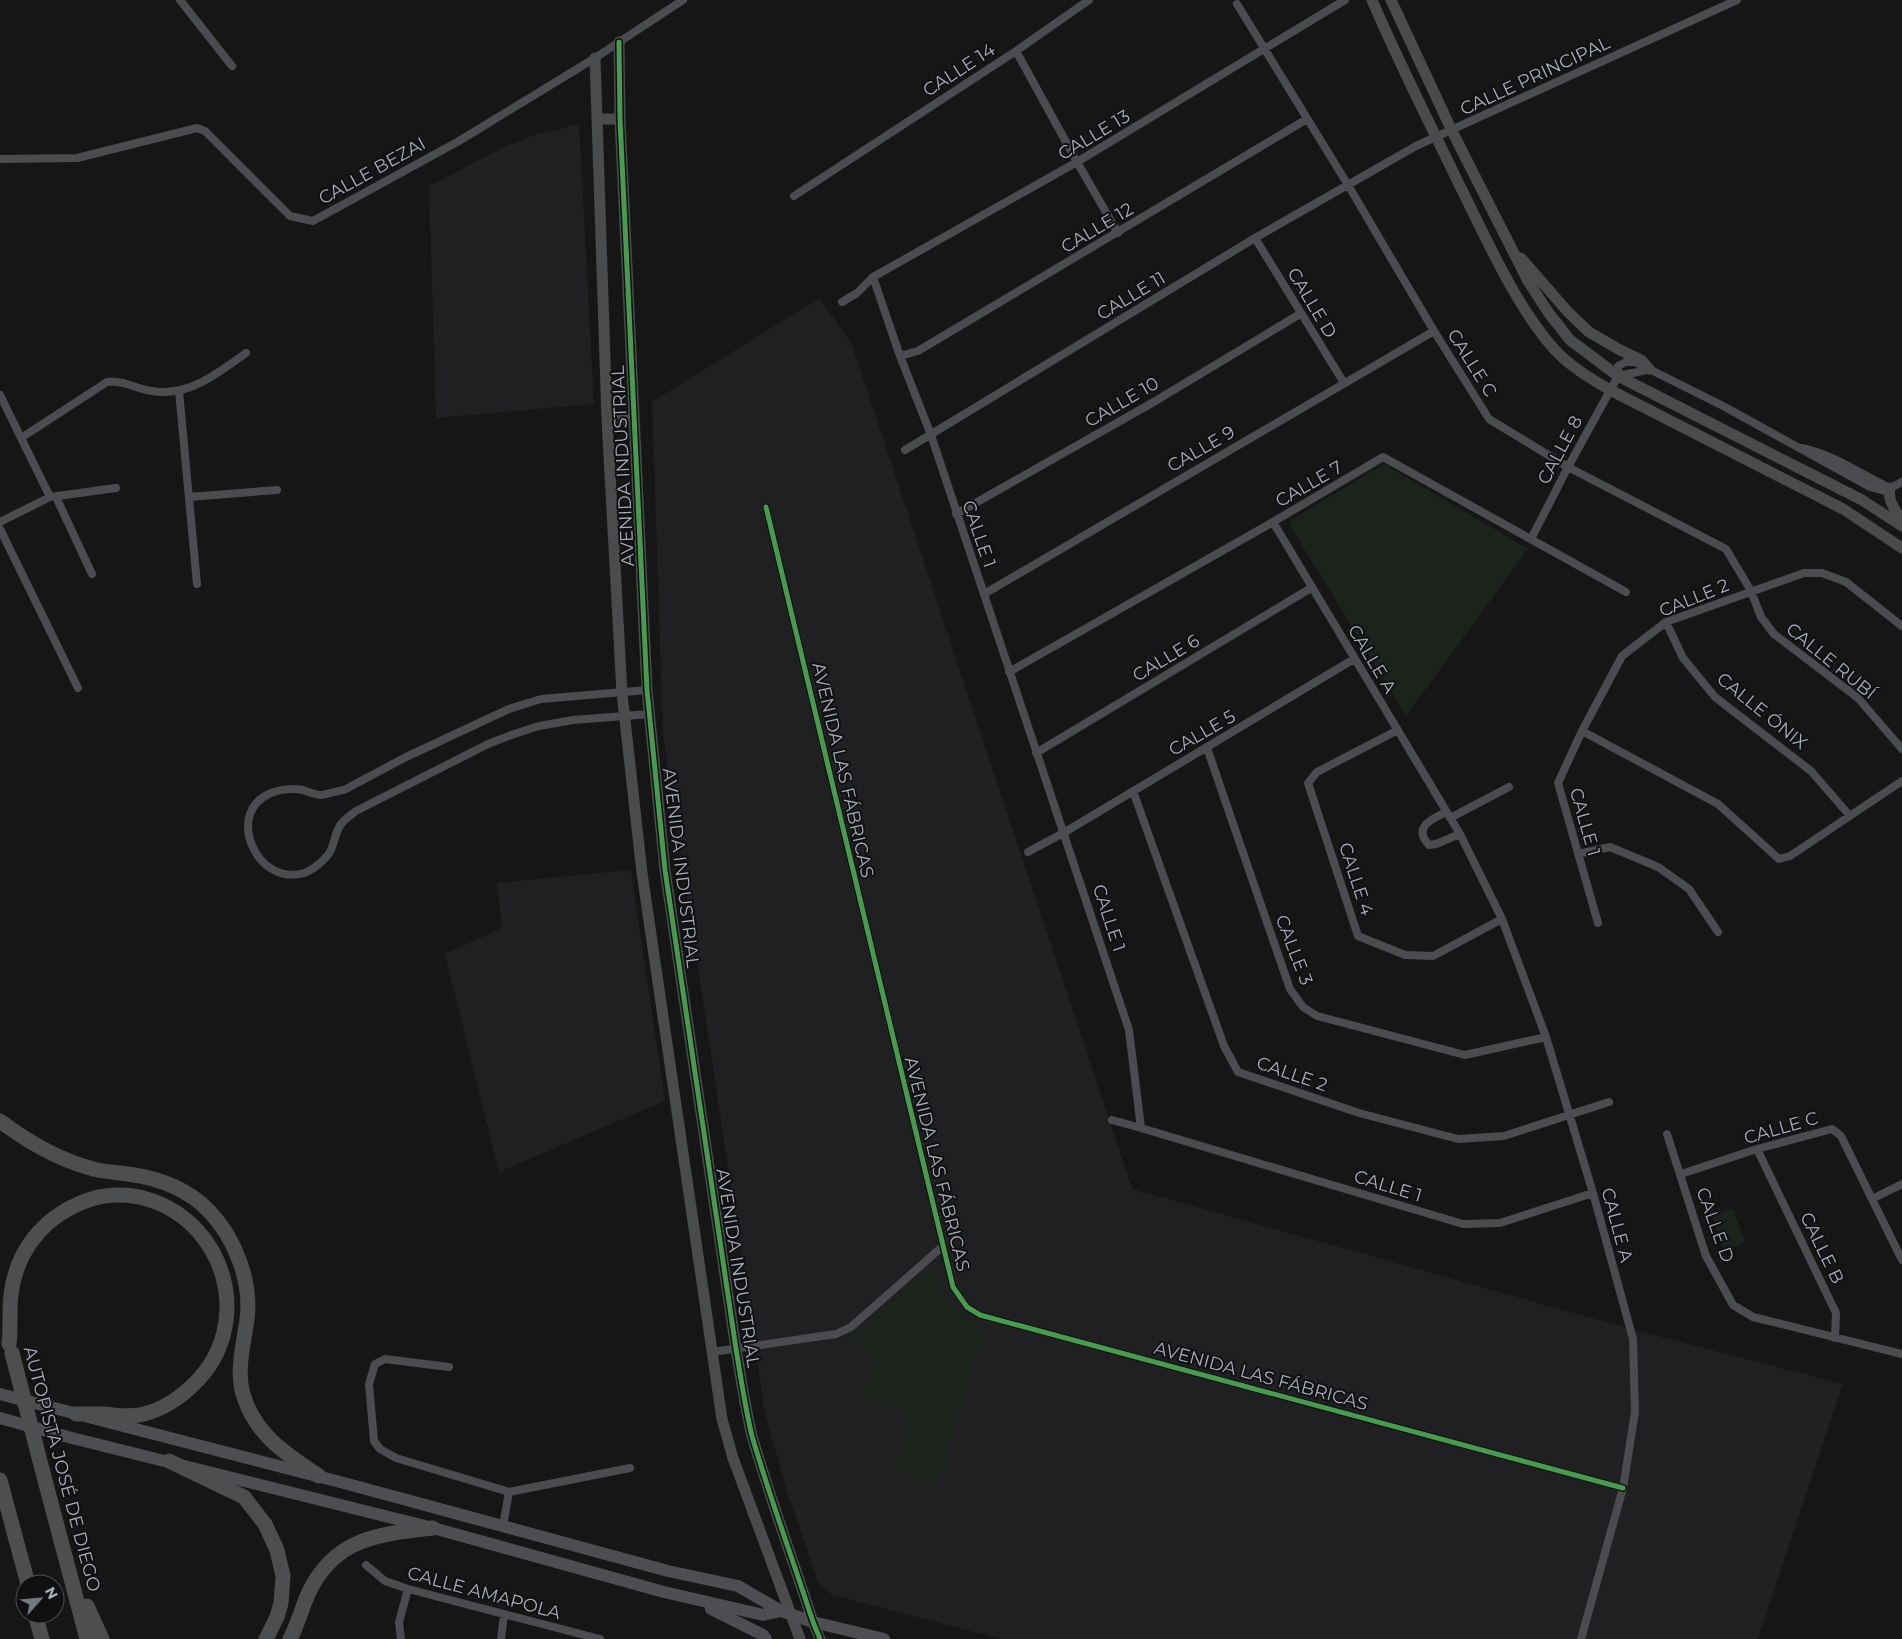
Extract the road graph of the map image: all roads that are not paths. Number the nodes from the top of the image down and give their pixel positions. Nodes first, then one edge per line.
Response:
1 (180, 0) edge
2 (683, 0) edge
3 (1089, 0) edge
4 (1344, 0) edge
5 (1372, 0) edge
6 (1391, 0) edge
7 (1737, 0) edge
8 (1237, 4) dead end
9 (619, 42) junction
10 (1264, 50) junction
11 (1016, 51) junction
12 (595, 58) junction
13 (232, 66) dead end
14 (597, 119) junction
15 (620, 119) junction
16 (1307, 119) junction
17 (1452, 131) junction
18 (1436, 136) junction
19 (0, 160) edge
20 (1077, 162) junction
21 (1348, 185) junction
22 (794, 196) dead end
23 (1118, 233) junction
24 (1255, 238) junction
25 (1512, 250) junction
26 (873, 277) junction
27 (842, 302) dead end
28 (1300, 314) junction
29 (1434, 330) junction
30 (246, 353) dead end
31 (900, 356) junction
32 (1649, 369) junction
33 (1618, 376) junction
34 (1344, 383) junction
35 (1610, 390) junction
36 (179, 391) junction
37 (0, 395) edge
38 (607, 419) junction
39 (634, 420) junction
40 (930, 435) junction
41 (21, 438) junction
42 (905, 450) dead end
43 (1568, 467) junction
44 (1902, 482) edge
45 (116, 488) dead end
46 (1890, 488) junction
47 (277, 490) dead end
48 (53, 497) junction
49 (189, 497) junction
50 (766, 507) dead end
51 (956, 514) junction
52 (0, 522) edge
53 (1273, 522) junction
54 (1902, 524) edge
55 (0, 529) edge
56 (1531, 539) junction
57 (1902, 548) edge
58 (92, 574) dead end
59 (197, 584) dead end
60 (1311, 588) junction
61 (1751, 591) junction
62 (1626, 592) dead end
63 (984, 594) junction
64 (1666, 622) junction
65 (1902, 626) edge
66 (1354, 659) junction
67 (1009, 672) junction
68 (78, 688) dead end
69 (647, 690) junction
70 (622, 692) junction
71 (650, 714) junction
72 (625, 716) junction
73 (1398, 730) junction
74 (1582, 732) junction
75 (1207, 748) junction
76 (1902, 749) edge
77 (1036, 753) junction
78 (1902, 781) edge
79 (1509, 787) dead end
80 (1133, 791) junction
81 (1448, 815) junction
82 (1850, 816) junction
83 (1065, 832) junction
84 (1460, 834) junction
85 (1028, 852) dead end
86 (1578, 854) junction
87 (1502, 919) junction
88 (1598, 923) dead end
89 (1718, 932) dead end
90 (1546, 1037) junction
91 (1609, 1102) dead end
92 (1569, 1114) junction
93 (1112, 1120) dead end
94 (0, 1121) edge
95 (1142, 1128) junction
96 (1667, 1134) dead end
97 (1757, 1150) junction
98 (1681, 1174) junction
99 (1902, 1184) edge
100 (1593, 1192) junction
101 (1872, 1199) junction
102 (942, 1246) junction
103 (1902, 1260) edge
104 (0, 1310) edge
105 (1835, 1338) junction
106 (10, 1348) junction
107 (736, 1349) junction
108 (712, 1352) junction
109 (1902, 1354) edge
110 (449, 1367) dead end
111 (0, 1394) edge
112 (76, 1414) junction
113 (0, 1418) edge
114 (169, 1461) junction
115 (630, 1468) dead end
116 (318, 1476) junction
117 (0, 1480) edge
118 (1623, 1488) junction
119 (509, 1492) junction
120 (504, 1526) junction
121 (432, 1528) junction
122 (66, 1557) junction
123 (366, 1565) dead end
124 (25, 1574) edge
125 (408, 1589) junction
126 (664, 1592) junction
127 (785, 1612) junction
128 (504, 1615) junction
129 (813, 1622) junction
130 (38, 1624) edge
131 (42, 1639) edge
132 (87, 1639) edge
133 (102, 1639) edge
134 (266, 1639) edge
135 (290, 1639) edge
136 (401, 1639) edge
137 (500, 1639) edge
138 (600, 1639) edge
139 (766, 1639) edge
140 (800, 1639) edge
141 (820, 1639) edge
142 (881, 1639) edge
143 (1581, 1639) edge

1 - 13 street
2 - 9 street
3 - 11 street
4 - 10 street, CALLE 13
5 - 18 street
6 - 17 street
7 - 17 street, CALLE PRINCIPAL
8 - 10 street, CALLE C
9 - 12 street
9 - 15 street, AVENIDA INDUSTRIAL
10 - 16 street, CALLE C
10 - 20 street, CALLE 13
11 - 20 street, CALLE 14
11 - 22 street, CALLE 14
12 - 14 street, AVENIDA INDUSTRIAL
12 - 19 street, CALLE BEZAI
14 - 15 street
14 - 38 street, AVENIDA INDUSTRIAL
15 - 39 street, AVENIDA INDUSTRIAL
16 - 21 street, CALLE C
16 - 23 street, CALLE 12
17 - 18 street, CALLE PRINCIPAL
17 - 25 street
18 - 21 street, CALLE PRINCIPAL
18 - 35 street
20 - 23 street, CALLE 14
20 - 26 street, CALLE 13
21 - 24 street, CALLE 11
21 - 29 street, CALLE C
23 - 31 street, CALLE 12
24 - 28 street, CALLE D
24 - 40 street, CALLE 11
25 - 32 street
25 - 33 street
26 - 27 street, CALLE 13
26 - 31 street, CALLE 1
28 - 34 street, CALLE D
28 - 51 street, CALLE 10
29 - 34 street, CALLE 9
29 - 43 street, CALLE C
30 - 36 street
31 - 40 street, CALLE 1
32 - 33 street, CALLE 8
32 - 46 street
33 - 35 street, CALLE 8
33 - 54 street
34 - 63 street, CALLE 9
35 - 43 street, CALLE 8
35 - 57 street
36 - 41 street
36 - 49 street
37 - 41 street
38 - 39 street
38 - 70 street, AVENIDA INDUSTRIAL
39 - 69 street, AVENIDA INDUSTRIAL
40 - 42 street, CALLE 11
40 - 51 street, CALLE 1
41 - 48 street
43 - 56 street, CALLE 8
43 - 61 street, CALLE C
44 - 46 street
45 - 48 street
46 - 54 street
47 - 49 street
48 - 52 street
48 - 58 street
49 - 59 street
50 - 102 street, AVENIDA LAS FÁBRICAS
51 - 63 street, CALLE 1
53 - 56 street, CALLE 7
53 - 60 street, CALLE A
53 - 67 street, CALLE 7
55 - 68 street
56 - 62 street, CALLE 7
60 - 66 street, CALLE A
60 - 77 street, CALLE 6
61 - 64 street, CALLE 2
61 - 65 street, CALLE 2
61 - 76 street, CALLE RUBÍ
63 - 67 street, CALLE 1
64 - 74 street, CALLE 2
64 - 82 street, CALLE ÓNIX
66 - 73 street, CALLE A
66 - 75 street, CALLE 5
67 - 77 street, CALLE 1
69 - 70 street
69 - 71 street, AVENIDA INDUSTRIAL
70 - 72 street, AVENIDA INDUSTRIAL
70 - 72 street
71 - 72 street
71 - 107 street, AVENIDA INDUSTRIAL
72 - 108 street, AVENIDA INDUSTRIAL
73 - 81 street, CALLE A
73 - 87 street, CALLE 4
74 - 82 street
74 - 86 street, CALLE 1
75 - 80 street, CALLE 5
75 - 90 street, CALLE 3
77 - 83 street, CALLE 1
78 - 82 street
79 - 81 street
80 - 83 street, CALLE 5
80 - 92 street, CALLE 2
81 - 84 street, CALLE A
81 - 84 street
83 - 85 street, CALLE 5
83 - 95 street, CALLE 1
84 - 87 street, CALLE A
86 - 88 street, CALLE 1
86 - 89 street
87 - 90 street, CALLE A
90 - 92 street, CALLE A
91 - 92 street, CALLE 2
92 - 100 street, CALLE A
93 - 95 street
94 - 116 highway
95 - 100 street, CALLE 1
96 - 98 street, CALLE D
97 - 98 street, CALLE C
97 - 101 street, CALLE C
97 - 105 street, CALLE B
98 - 105 street, CALLE D
99 - 101 street
100 - 118 street, CALLE A
101 - 103 street, CALLE C
102 - 107 street
102 - 118 street, AVENIDA LAS FÁBRICAS
104 - 106 highway, AUTOPISTA JOSÉ DE DIEGO
105 - 109 street
106 - 112 highway
106 - 122 highway, AUTOPISTA JOSÉ DE DIEGO, bridge
107 - 108 street
107 - 129 street, AVENIDA INDUSTRIAL
108 - 127 street, AVENIDA INDUSTRIAL
110 - 119 street
111 - 112 main road
112 - 116 main road
113 - 114 main road
114 - 121 main road
114 - 134 highway
115 - 119 street
116 - 120 main road
117 - 124 highway
118 - 143 street, CALLE A
119 - 120 street
120 - 127 main road
121 - 126 main road
121 - 135 highway
122 - 132 highway, AUTOPISTA JOSÉ DE DIEGO
122 - 133 highway
123 - 125 street, CALLE AMAPOLA
125 - 128 street, CALLE AMAPOLA
125 - 136 street
126 - 127 main road
126 - 139 main road
127 - 129 main road
127 - 140 street, AVENIDA INDUSTRIAL
128 - 137 street
128 - 138 street, CALLE AMAPOLA
129 - 141 street, AVENIDA INDUSTRIAL
129 - 142 main road
130 - 131 highway

